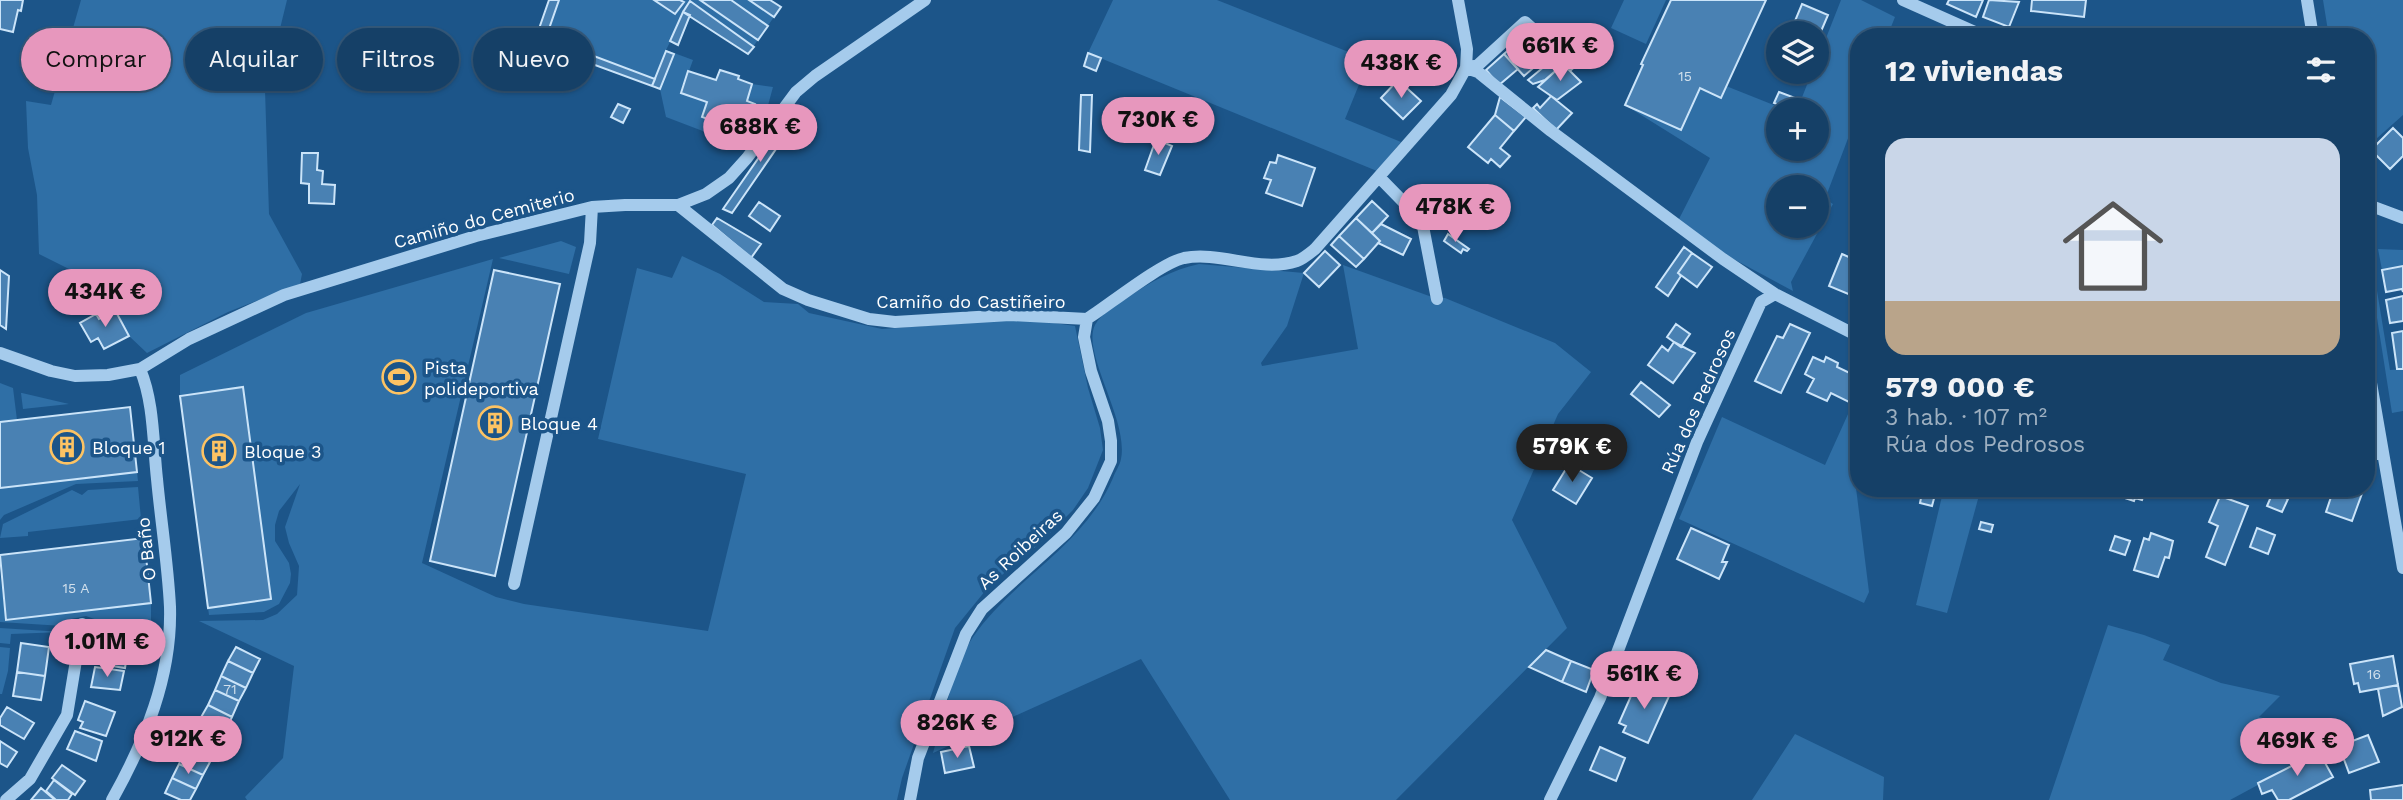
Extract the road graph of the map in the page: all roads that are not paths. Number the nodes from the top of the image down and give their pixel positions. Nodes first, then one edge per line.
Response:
1 (925, 0) edge
2 (1458, 0) edge
3 (1903, 0) edge
4 (2307, 0) edge
5 (1966, 28) edge
6 (2312, 28) edge
7 (1545, 40) dead end
8 (1466, 68) junction
9 (1380, 178) junction
10 (678, 205) junction
11 (592, 207) junction
12 (2375, 207) edge
13 (2403, 218) edge
14 (1774, 294) junction
15 (1437, 299) dead end
16 (1087, 319) junction
17 (1850, 332) edge
18 (0, 353) edge
19 (140, 369) junction
20 (2375, 407) edge
21 (2375, 454) edge
22 (2383, 454) junction
23 (2389, 485) junction
24 (2403, 493) edge
25 (2403, 568) edge
26 (514, 584) dead end
27 (82, 624) dead end
28 (6, 800) edge
29 (112, 800) edge
30 (910, 800) edge
31 (1550, 800) edge

1 - 10 street, Camiño do Cemiterio
2 - 8 street
3 - 5 street
4 - 6 street
7 - 8 street
8 - 9 street
8 - 14 street
9 - 15 street
9 - 16 street
10 - 11 street, Camiño do Cemiterio
10 - 16 street, Camiño do Castiñeiro
11 - 19 street, Camiño do Cemiterio
11 - 26 street
12 - 13 street
14 - 17 street
14 - 31 street, Rúa dos Pedrosos
16 - 30 street, As Roibeiras
18 - 19 street, Camiño do Cemiterio
19 - 29 street, O Baño
20 - 22 street
21 - 22 street
22 - 23 street
23 - 24 street
23 - 25 street
27 - 28 street

